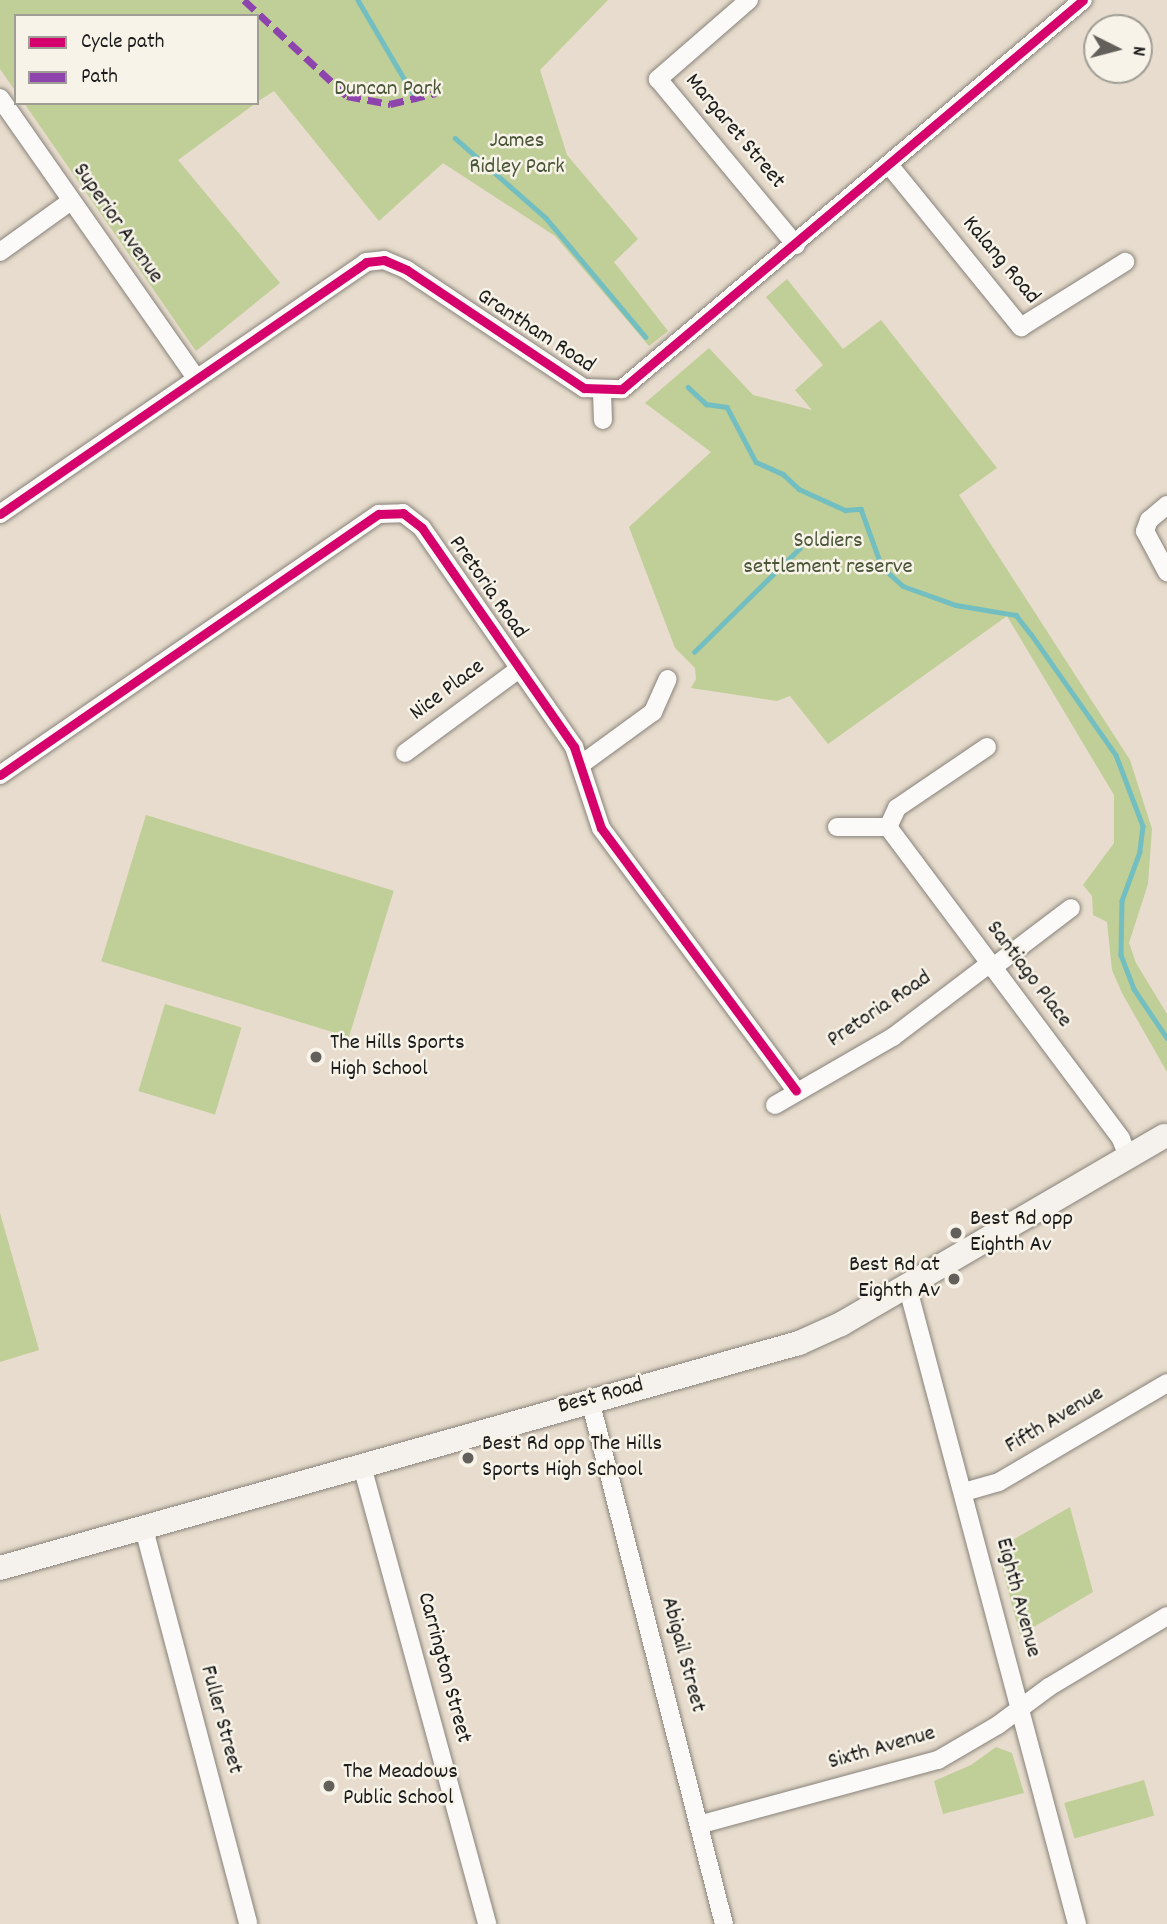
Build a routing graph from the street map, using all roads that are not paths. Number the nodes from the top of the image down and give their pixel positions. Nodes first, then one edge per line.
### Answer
1 (749, 0) edge
2 (1083, 0) edge
3 (0, 98) edge
4 (890, 166) junction
5 (71, 201) junction
6 (796, 245) junction
7 (0, 252) edge
8 (1125, 262) dead end
9 (195, 377) junction
10 (602, 392) junction
11 (603, 420) dead end
12 (1167, 505) edge
13 (0, 514) edge
14 (1167, 572) edge
15 (519, 669) junction
16 (668, 680) dead end
17 (987, 747) dead end
18 (405, 753) dead end
19 (583, 763) junction
20 (0, 775) edge
21 (837, 827) dead end
22 (888, 827) junction
23 (1071, 908) dead end
24 (990, 966) junction
25 (796, 1091) junction
26 (775, 1105) dead end
27 (1166, 1133) edge
28 (1127, 1154) junction
29 (907, 1285) junction
30 (1167, 1383) edge
31 (590, 1400) junction
32 (362, 1466) junction
33 (964, 1492) junction
34 (144, 1529) junction
35 (0, 1568) edge
36 (1167, 1616) edge
37 (1020, 1707) junction
38 (702, 1824) junction
39 (248, 1924) edge
40 (487, 1924) edge
41 (724, 1924) edge
42 (1077, 1924) edge

1 - 6 street, Margaret Street
2 - 4 street, Grantham Road
3 - 5 street, Superior Avenue
4 - 6 street, Grantham Road
4 - 8 street, Kalang Road
5 - 7 street
5 - 9 street, Superior Avenue
6 - 10 street, Grantham Road
9 - 10 street, Grantham Road
9 - 13 street, Grantham Road
10 - 11 street, Grantham Road
12 - 14 street
15 - 18 street, Nice Place
15 - 19 street, Pretoria Road
15 - 20 street, Pretoria Road
16 - 19 street
17 - 22 street
19 - 25 street, Pretoria Road
21 - 22 street
22 - 24 street, Santiago Place
23 - 24 street, Pretoria Road
24 - 25 street, Pretoria Road
24 - 28 street, Santiago Place
25 - 26 street, Pretoria Road
27 - 28 main road, Best Road
28 - 29 main road, Best Road
29 - 31 main road, Best Road
29 - 33 street, Eighth Avenue
30 - 33 street, Fifth Avenue
31 - 32 main road, Best Road
31 - 38 street, Abigail Street
32 - 34 main road, Best Road
32 - 40 street, Carrington Street
33 - 37 street, Eighth Avenue
34 - 35 main road, Best Road
34 - 39 street, Fuller Street
36 - 37 street, Sixth Avenue
37 - 38 street, Sixth Avenue
37 - 42 street, Eighth Avenue
38 - 41 street, Abigail Street

